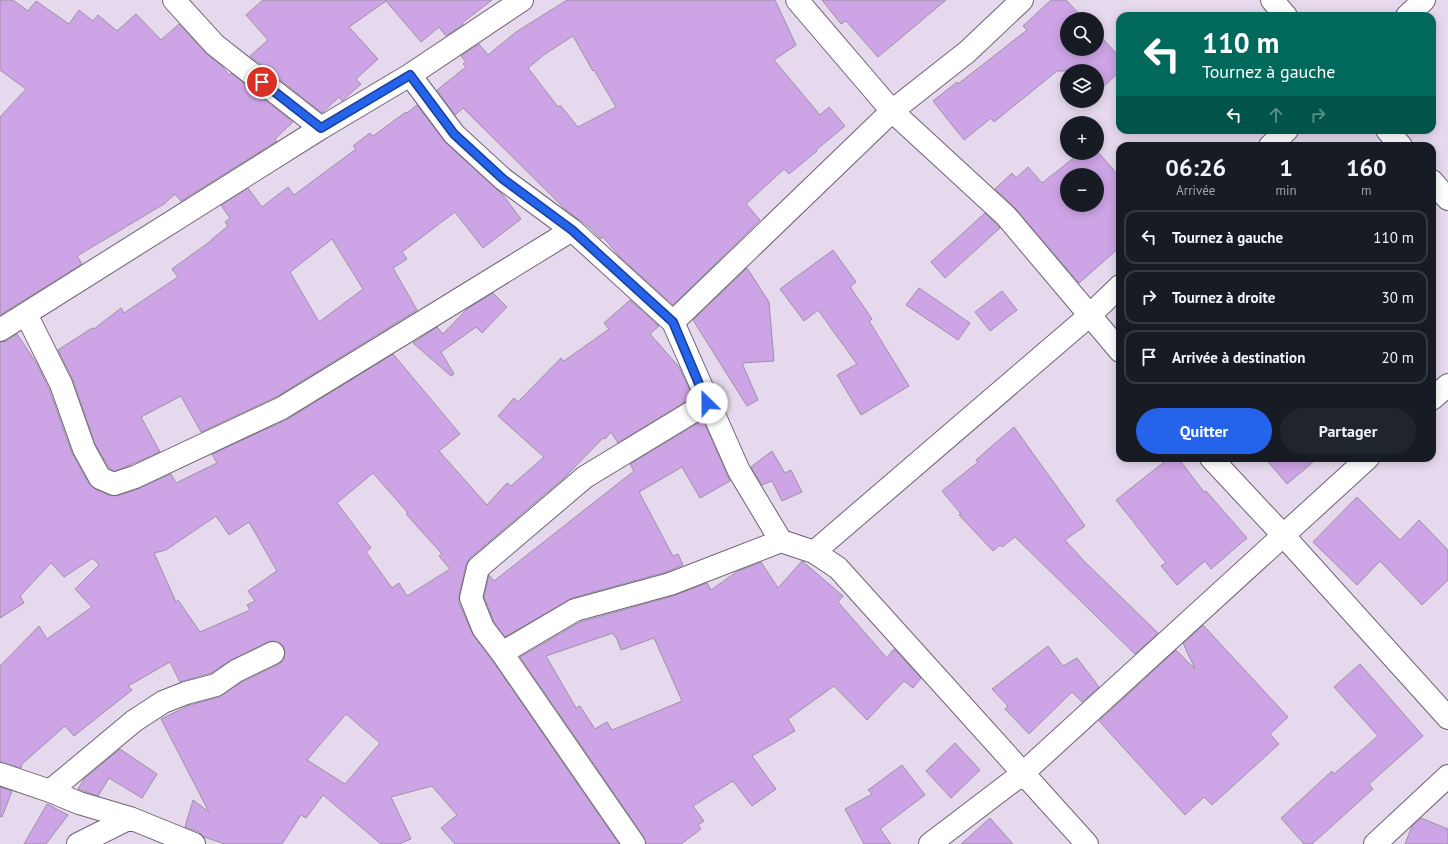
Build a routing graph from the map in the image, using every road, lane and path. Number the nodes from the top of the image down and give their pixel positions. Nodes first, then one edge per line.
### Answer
1 (174, 0) edge
2 (522, 0) edge
3 (797, 0) edge
4 (1022, 0) edge
5 (1272, 0) edge
6 (1424, 0) edge
7 (1282, 12) edge
8 (1411, 12) edge
9 (410, 75) junction
10 (892, 112) junction
11 (321, 128) junction
12 (1283, 134) edge
13 (1390, 134) edge
14 (1274, 142) edge
15 (1398, 142) edge
16 (1436, 186) edge
17 (1448, 200) edge
18 (572, 230) junction
19 (1116, 290) edge
20 (26, 314) junction
21 (1090, 315) junction
22 (673, 322) junction
23 (0, 330) edge
24 (1116, 345) edge
25 (1448, 385) edge
26 (1436, 396) edge
27 (707, 403) junction
28 (1215, 462) edge
29 (1364, 462) edge
30 (1283, 535) junction
31 (781, 541) junction
32 (814, 552) junction
33 (502, 653) junction
34 (273, 654) dead end
35 (1448, 718) edge
36 (0, 774) edge
37 (1022, 774) junction
38 (1448, 776) edge
39 (50, 791) junction
40 (130, 818) junction
41 (78, 844) edge
42 (194, 844) edge
43 (634, 844) edge
44 (930, 844) edge
45 (1087, 844) edge
46 (1375, 844) edge

1 - 11 street
2 - 9 street
3 - 10 street
4 - 10 street
5 - 7 street
6 - 8 street
9 - 11 street
9 - 18 street
10 - 21 street
10 - 22 street
11 - 20 street
12 - 14 street
13 - 15 street
16 - 17 street
18 - 20 street
18 - 22 street
19 - 21 street
20 - 23 street
21 - 24 street
21 - 32 street
22 - 27 street
25 - 26 street
27 - 31 street
27 - 33 street
28 - 30 street
29 - 30 street
30 - 35 street
30 - 37 street
31 - 32 street
31 - 33 street
32 - 37 street
33 - 43 street
34 - 39 street
36 - 39 street
37 - 44 street
37 - 45 street
38 - 46 street
39 - 40 street
40 - 41 street
40 - 42 street

